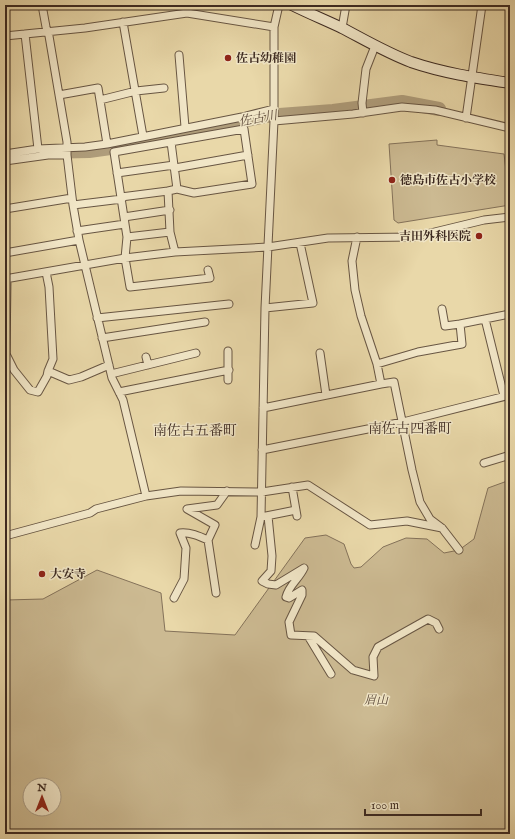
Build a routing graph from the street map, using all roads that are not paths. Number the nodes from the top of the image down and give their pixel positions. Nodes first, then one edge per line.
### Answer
1 (42, 5) edge
2 (187, 5) edge
3 (279, 5) edge
4 (292, 5) edge
5 (346, 5) edge
6 (482, 5) edge
7 (187, 13) junction
8 (123, 22) junction
9 (274, 27) junction
10 (342, 28) junction
11 (47, 32) junction
12 (25, 34) junction
13 (5, 36) edge
14 (375, 46) junction
15 (179, 55) dead end
16 (472, 77) junction
17 (510, 82) edge
18 (164, 88) dead end
19 (136, 91) junction
20 (59, 95) junction
21 (100, 100) junction
22 (363, 108) junction
23 (274, 115) junction
24 (466, 115) junction
25 (243, 122) junction
26 (185, 127) junction
27 (510, 128) edge
28 (143, 136) junction
29 (171, 142) junction
30 (107, 144) junction
31 (38, 149) junction
32 (67, 151) junction
33 (5, 154) edge
34 (248, 155) junction
35 (5, 161) edge
36 (174, 166) junction
37 (117, 173) junction
38 (177, 189) junction
39 (168, 191) junction
40 (122, 198) junction
41 (72, 202) junction
42 (5, 208) edge
43 (170, 210) junction
44 (510, 217) edge
45 (125, 220) junction
46 (77, 230) junction
47 (170, 232) junction
48 (127, 237) junction
49 (357, 237) junction
50 (79, 240) junction
51 (300, 243) junction
52 (268, 247) junction
53 (175, 252) junction
54 (5, 253) edge
55 (125, 258) junction
56 (85, 265) junction
57 (208, 270) dead end
58 (46, 272) junction
59 (6, 278) edge
60 (229, 304) dead end
61 (265, 308) junction
62 (442, 309) dead end
63 (510, 314) edge
64 (97, 318) junction
65 (485, 318) junction
66 (206, 322) dead end
67 (460, 324) junction
68 (102, 338) junction
69 (228, 350) dead end
70 (196, 353) dead end
71 (320, 353) dead end
72 (146, 357) dead end
73 (376, 364) junction
74 (109, 365) junction
75 (148, 365) junction
76 (229, 370) junction
77 (48, 371) junction
78 (111, 374) junction
79 (228, 380) dead end
80 (381, 384) junction
81 (119, 392) junction
82 (326, 395) junction
83 (507, 396) edge
84 (263, 408) junction
85 (403, 422) junction
86 (262, 450) junction
87 (510, 455) edge
88 (484, 462) dead end
89 (292, 487) junction
90 (228, 491) junction
91 (262, 492) junction
92 (146, 496) junction
93 (264, 516) junction
94 (442, 528) junction
95 (5, 536) edge
96 (208, 540) junction
97 (255, 545) dead end
98 (459, 550) dead end
99 (216, 593) dead end
100 (174, 598) dead end
101 (439, 629) dead end
102 (308, 636) junction
103 (331, 674) dead end

1 - 11 street
2 - 7 street
3 - 9 street
4 - 10 street
5 - 10 street
6 - 16 street
7 - 8 street
7 - 9 street
8 - 11 street
8 - 19 street
9 - 23 street
10 - 14 street
11 - 12 street
11 - 20 street
12 - 13 street
12 - 31 street
14 - 16 street
14 - 22 street
15 - 26 street
16 - 17 street
16 - 24 street
18 - 19 street
19 - 21 street
19 - 28 street
20 - 21 street
20 - 32 street
21 - 30 street
22 - 23 street
22 - 24 street
23 - 25 street
23 - 52 street
24 - 27 street
25 - 26 street
25 - 29 street
25 - 34 street
26 - 28 street
28 - 30 street
29 - 36 street
29 - 37 street
30 - 32 street
31 - 32 street
31 - 33 street
32 - 35 street
32 - 41 street
34 - 36 street
34 - 38 street
36 - 37 street
36 - 38 street
37 - 40 street
38 - 39 street
39 - 40 street
39 - 43 street
40 - 41 street
40 - 45 street
41 - 42 street
41 - 46 street
43 - 45 street
43 - 47 street
44 - 49 street
45 - 46 street
45 - 48 street
46 - 50 street
47 - 48 street
47 - 53 street
48 - 55 street
49 - 51 street
49 - 73 street
50 - 54 street
50 - 56 street
51 - 52 street
51 - 61 street
52 - 53 street
52 - 61 street
53 - 55 street
55 - 56 street
55 - 57 street
56 - 58 street
56 - 64 street
58 - 59 street
58 - 77 street
59 - 77 street
60 - 64 street
61 - 84 street
62 - 67 street
63 - 65 street
64 - 68 street
65 - 67 street
65 - 83 street
66 - 68 street
67 - 73 street
68 - 74 street
69 - 76 street
70 - 75 street
71 - 82 street
72 - 75 street
73 - 80 street
74 - 77 street
74 - 78 street
75 - 78 street
76 - 79 street
76 - 81 street
78 - 81 street
80 - 82 street
80 - 85 street
81 - 92 street
82 - 84 street
83 - 85 street
84 - 86 street
85 - 86 street
85 - 94 street
86 - 91 street
87 - 88 street
89 - 91 street
89 - 93 street
89 - 94 street
90 - 91 street
90 - 92 street
90 - 96 street
91 - 93 street
92 - 95 street
93 - 97 street
93 - 102 street
94 - 98 street
96 - 99 street
96 - 100 street
101 - 102 street
102 - 103 street

